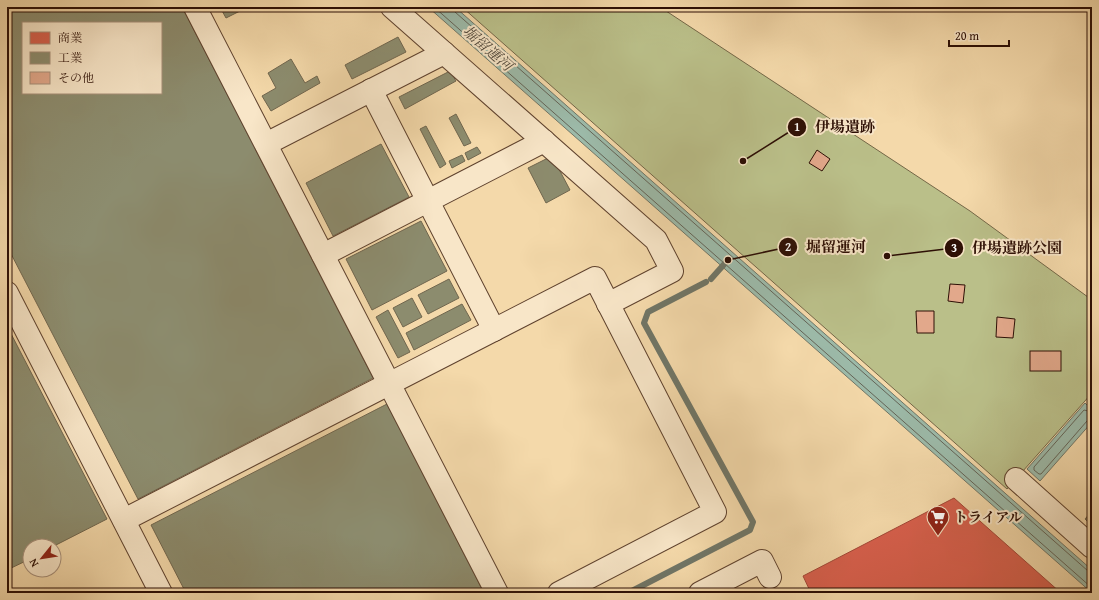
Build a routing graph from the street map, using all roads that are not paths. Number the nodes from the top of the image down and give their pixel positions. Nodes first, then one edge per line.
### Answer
1 (195, 7) edge
2 (392, 7) edge
3 (444, 53) junction
4 (371, 90) junction
5 (544, 141) junction
6 (266, 144) junction
7 (428, 201) junction
8 (323, 255) junction
9 (7, 293) edge
10 (608, 304) junction
11 (494, 330) junction
12 (389, 384) junction
13 (1016, 479) dead end
14 (124, 520) junction
15 (1092, 547) edge
16 (770, 577) dead end
17 (161, 593) edge
18 (497, 593) edge
19 (559, 593) edge
20 (700, 593) edge

1 - 6 street
2 - 3 street
3 - 4 street
3 - 5 street
4 - 6 street
4 - 7 street
5 - 7 street
5 - 10 street
6 - 8 street
7 - 8 street
7 - 11 street
8 - 12 street
9 - 14 street
10 - 11 street
10 - 19 street
11 - 12 street
12 - 14 street
12 - 18 street
13 - 15 street
14 - 17 street
16 - 20 street

